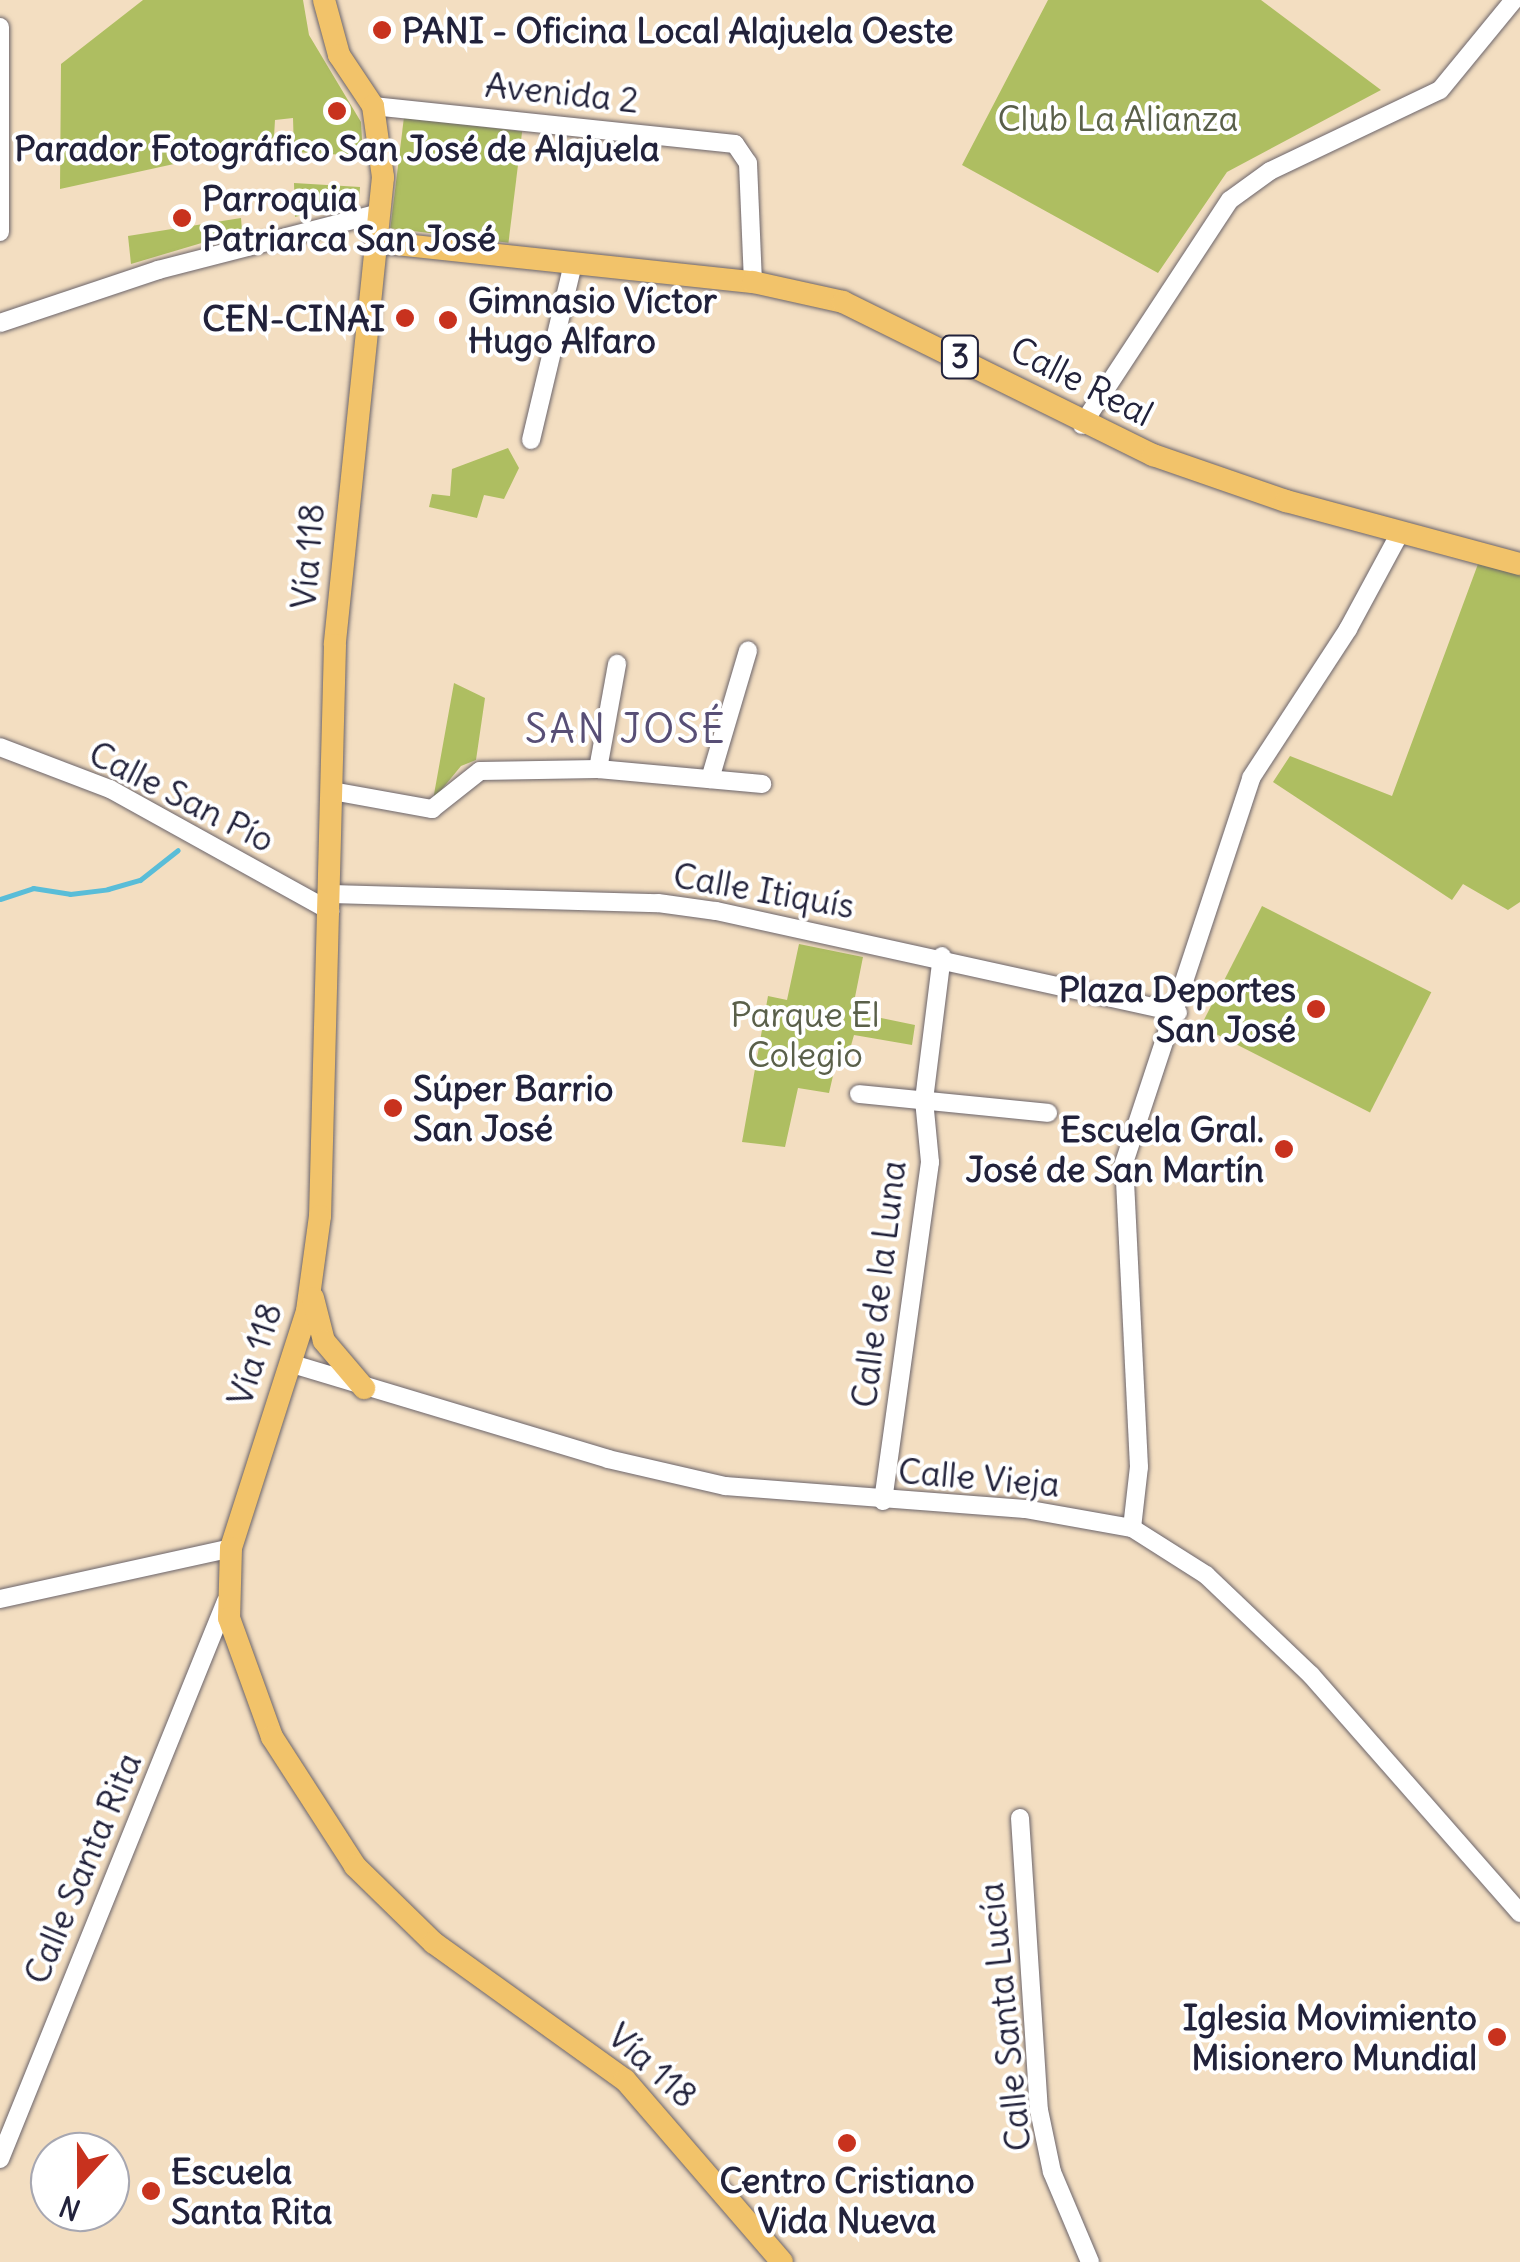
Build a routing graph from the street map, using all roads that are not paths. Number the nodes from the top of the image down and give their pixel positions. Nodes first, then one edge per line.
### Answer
1 (324, 0) edge
2 (1514, 0) edge
3 (0, 27) edge
4 (372, 106) junction
5 (380, 213) junction
6 (0, 232) edge
7 (377, 242) junction
8 (574, 264) junction
9 (754, 282) junction
10 (0, 323) edge
11 (1082, 425) junction
12 (531, 440) dead end
13 (1400, 532) junction
14 (1520, 564) edge
15 (748, 651) dead end
16 (617, 664) dead end
17 (0, 747) edge
18 (598, 769) junction
19 (710, 779) junction
20 (762, 784) dead end
21 (332, 791) junction
22 (331, 902) junction
23 (942, 956) junction
24 (1178, 1013) junction
25 (859, 1094) dead end
26 (924, 1100) junction
27 (1048, 1113) dead end
28 (312, 1287) junction
29 (289, 1363) junction
30 (364, 1388) junction
31 (883, 1502) junction
32 (1132, 1528) junction
33 (231, 1548) junction
34 (0, 1600) edge
35 (226, 1602) junction
36 (1020, 1818) dead end
37 (1520, 1912) edge
38 (0, 2160) edge
39 (782, 2262) edge
40 (1090, 2262) edge

1 - 4 main road, Vía 118
2 - 11 street
3 - 6 street
4 - 5 main road, Vía 118
4 - 9 street, Avenida 2
5 - 7 main road, Vía 118
5 - 10 street
7 - 8 main road, Calle Real / 3
7 - 21 main road, Vía 118
8 - 9 main road, Calle Real / 3
8 - 12 street
9 - 11 main road, Calle Real / 3
11 - 13 main road, Calle Real / 3
13 - 14 main road, Calle Real / 3
13 - 24 street
15 - 19 street
16 - 18 street
17 - 22 street, Calle San Pío
18 - 19 street
18 - 21 street
19 - 20 street
21 - 22 main road, Vía 118
22 - 23 street, Calle Itiquís
22 - 28 main road, Vía 118
23 - 24 street, Calle Itiquís
23 - 26 street, Calle de la Luna
24 - 32 street
25 - 26 street
26 - 27 street
26 - 31 street, Calle de la Luna
28 - 29 main road, Vía 118
28 - 30 main road
29 - 30 street, Calle Vieja
29 - 33 main road, Vía 118
30 - 31 street, Calle Vieja
31 - 32 street, Calle Vieja
32 - 37 street, Calle Vieja
33 - 34 street
33 - 35 main road, Vía 118
35 - 38 street, Calle Santa Rita
35 - 39 main road, Vía 118
36 - 40 street, Calle Santa Lucía

